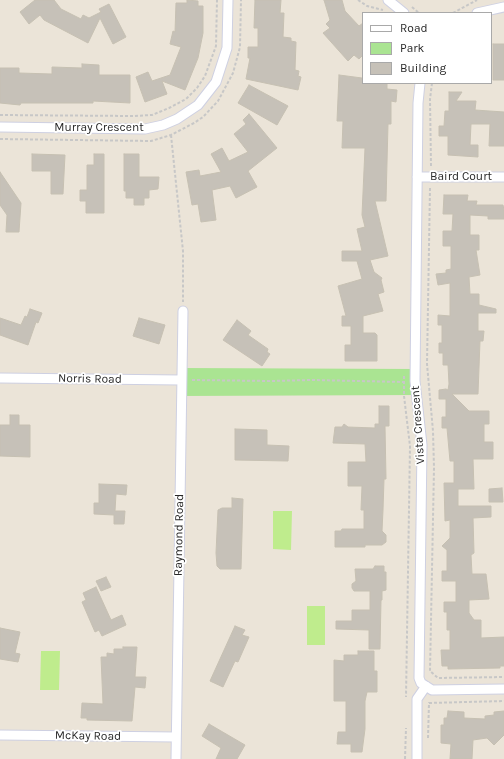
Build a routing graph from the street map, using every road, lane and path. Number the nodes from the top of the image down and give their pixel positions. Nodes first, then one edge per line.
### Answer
1 (217, 0) edge
2 (228, 0) edge
3 (358, 0) edge
4 (388, 0) edge
5 (477, 0) edge
6 (504, 6) edge
7 (385, 12) edge
8 (403, 12) edge
9 (455, 12) edge
10 (481, 12) edge
11 (420, 84) edge
12 (432, 84) edge
13 (0, 115) edge
14 (0, 127) edge
15 (0, 139) edge
16 (430, 166) dead end
17 (417, 177) junction
18 (504, 177) edge
19 (183, 311) joint
20 (0, 378) edge
21 (181, 380) junction
22 (504, 677) edge
23 (438, 678) dead end
24 (426, 686) junction
25 (504, 689) edge
26 (406, 700) dead end
27 (504, 701) edge
28 (406, 723) dead end
29 (0, 735) edge
30 (176, 736) junction
31 (428, 741) dead end
32 (176, 759) edge
33 (405, 759) edge
34 (417, 759) edge

1 - 13 path
2 - 14 street, Murray Crescent
3 - 7 path
4 - 8 street
5 - 9 path
6 - 10 street
11 - 17 street, Vista Crescent
12 - 16 path
15 - 19 path
17 - 18 street, Baird Court
17 - 24 street, Vista Crescent
19 - 21 street, Raymond Road
20 - 21 street, Norris Road
21 - 26 path
21 - 30 street, Raymond Road
22 - 23 path
24 - 25 street
24 - 34 street
27 - 31 path
28 - 33 path
29 - 30 street, McKay Road
30 - 32 street, Raymond Road

